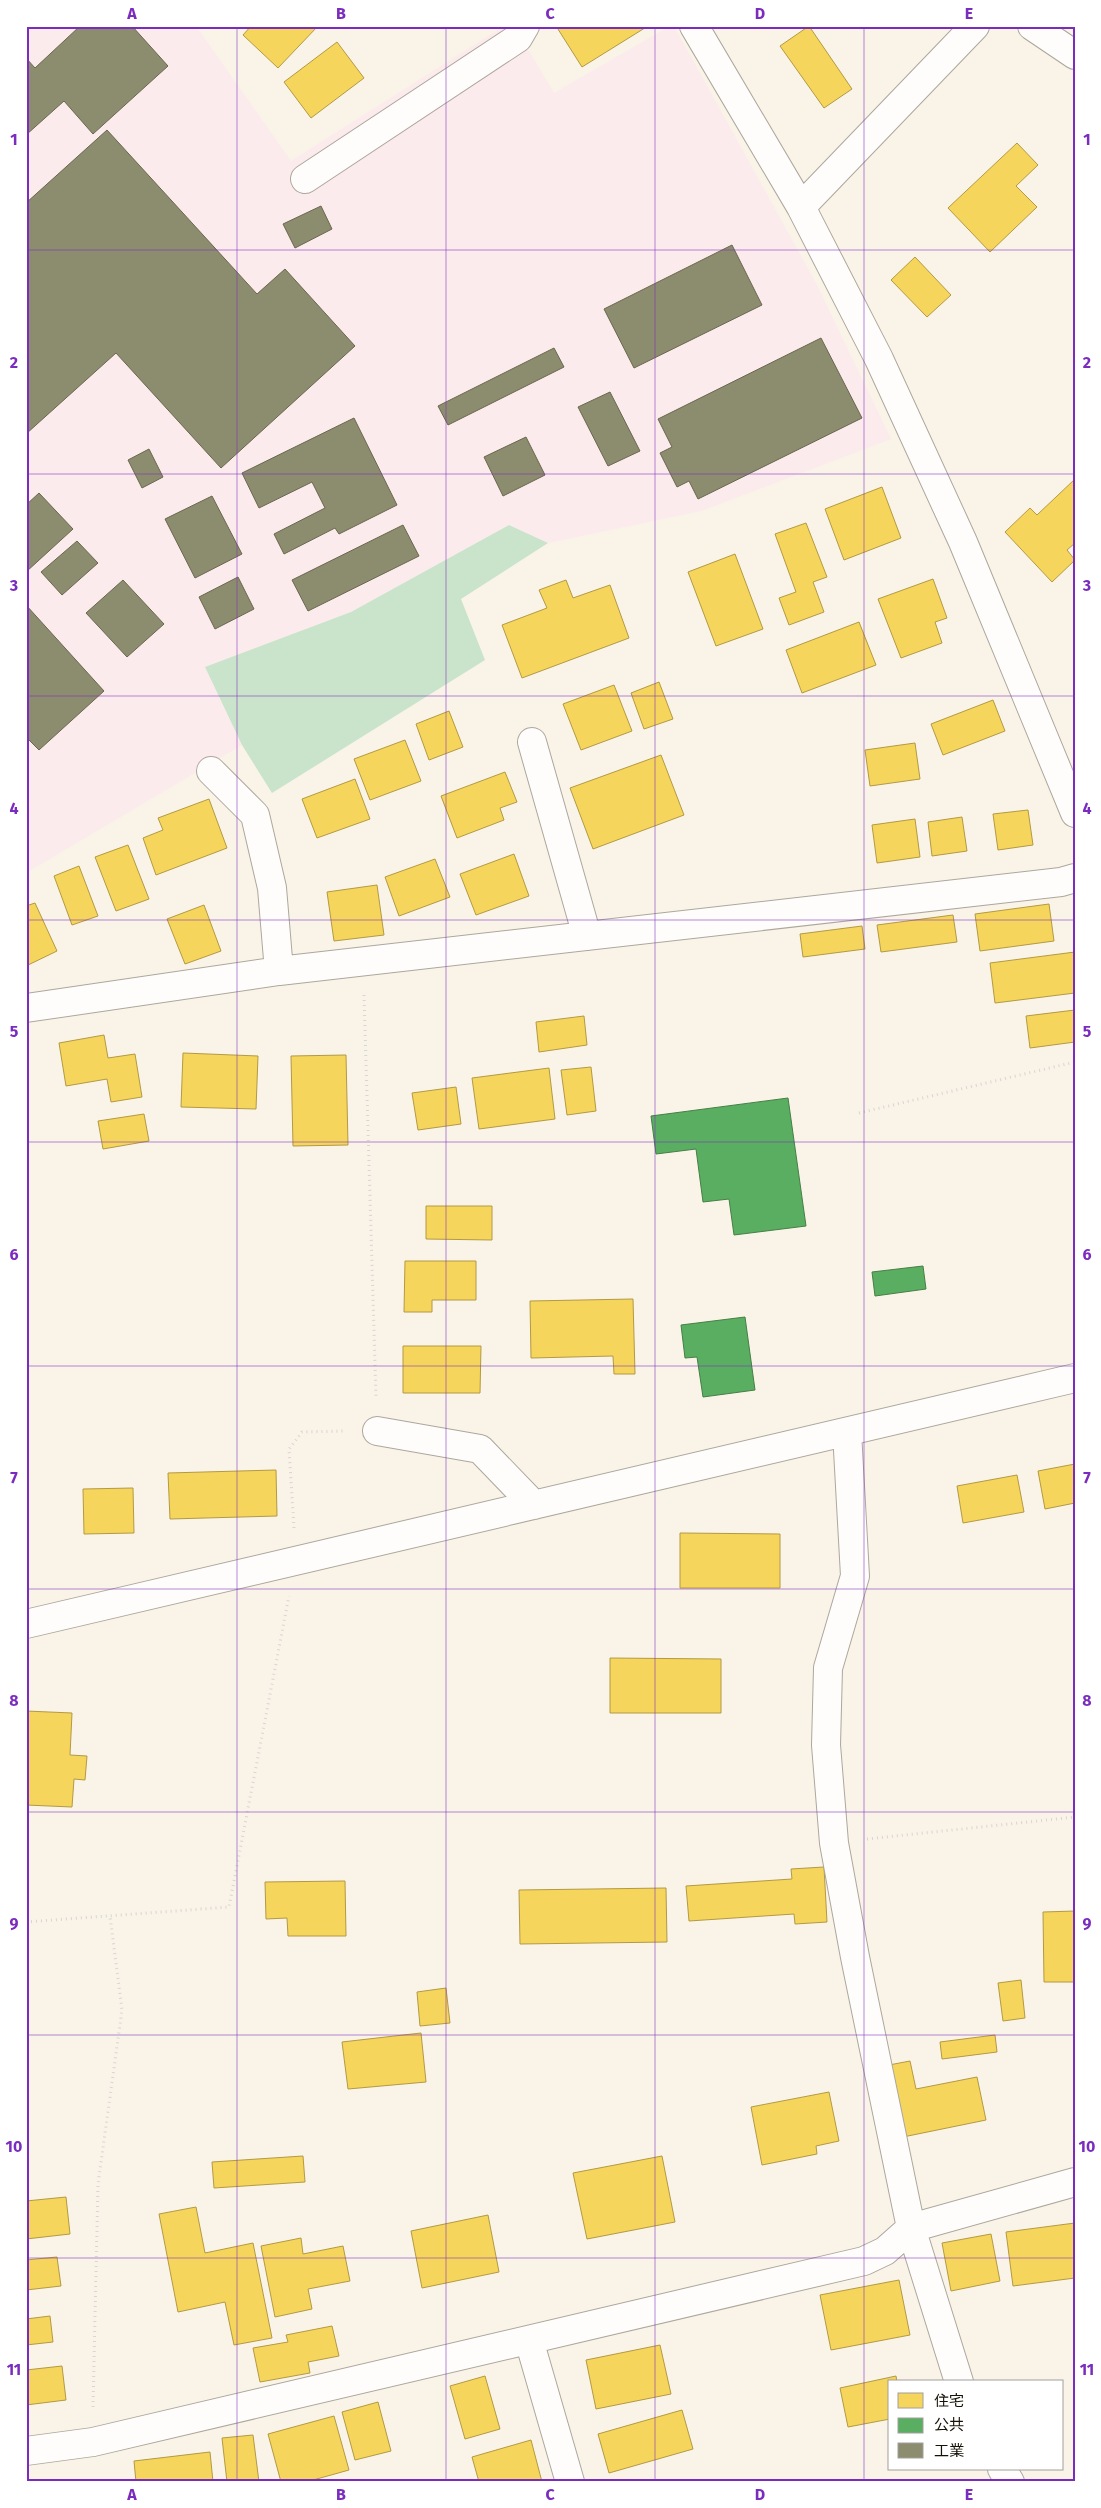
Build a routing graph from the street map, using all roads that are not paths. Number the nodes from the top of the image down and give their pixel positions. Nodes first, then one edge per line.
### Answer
1 (525, 26) edge
2 (694, 26) edge
3 (975, 26) edge
4 (1032, 26) edge
5 (1075, 55) edge
6 (305, 179) dead end
7 (801, 207) junction
8 (532, 742) dead end
9 (211, 771) dead end
10 (1075, 813) edge
11 (1075, 878) edge
12 (587, 936) junction
13 (279, 971) junction
14 (26, 1008) edge
15 (1075, 1378) edge
16 (377, 1431) road end
17 (847, 1432) junction
18 (534, 1505) junction
19 (26, 1624) edge
20 (1075, 2182) edge
21 (911, 2228) junction
22 (529, 2340) junction
23 (958, 2380) edge
24 (26, 2451) edge
25 (1003, 2470) edge
26 (570, 2482) edge
27 (1010, 2482) edge

1 - 6 street
2 - 7 street
3 - 7 street
4 - 5 street
7 - 10 street
8 - 12 street
9 - 13 street
11 - 12 street
12 - 13 street
13 - 14 street
15 - 17 street
16 - 18 street
17 - 18 street
17 - 21 street
18 - 19 street
20 - 21 street
21 - 22 street
21 - 23 street
22 - 24 street
22 - 26 street
25 - 27 street

